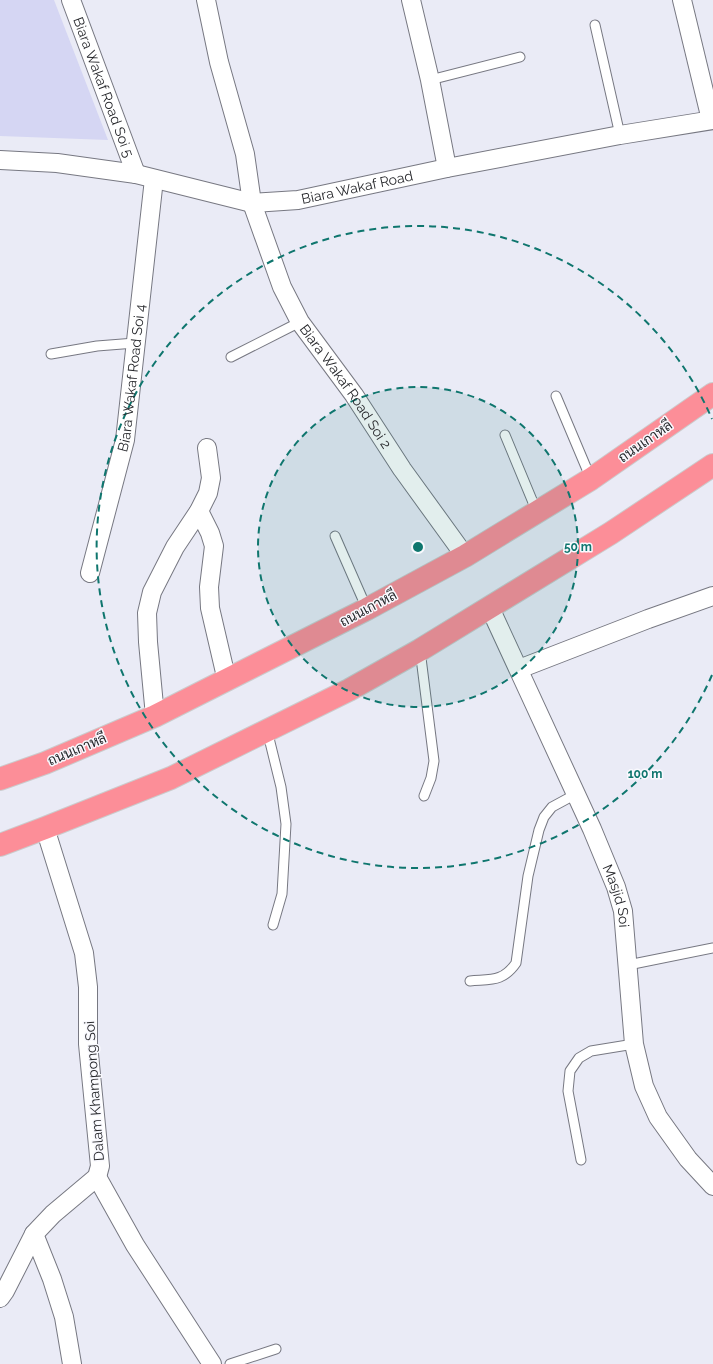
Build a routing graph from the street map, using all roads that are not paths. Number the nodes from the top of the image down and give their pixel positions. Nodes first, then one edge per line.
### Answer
1 (71, 0) edge
2 (206, 0) edge
3 (411, 0) edge
4 (682, 0) edge
5 (594, 25) dead end
6 (520, 57) dead end
7 (430, 80) junction
8 (712, 120) edge
9 (620, 135) junction
10 (0, 160) edge
11 (448, 168) junction
12 (136, 174) junction
13 (154, 179) junction
14 (252, 204) junction
15 (300, 322) junction
16 (135, 343) junction
17 (51, 354) dead end
18 (231, 357) dead end
19 (713, 394) edge
20 (556, 396) dead end
21 (505, 435) dead end
22 (207, 448) dead end
23 (713, 465) edge
24 (591, 479) junction
25 (199, 511) junction
26 (537, 512) junction
27 (334, 536) dead end
28 (465, 556) junction
29 (90, 573) dead end
30 (713, 596) edge
31 (490, 608) junction
32 (367, 609) junction
33 (420, 650) junction
34 (518, 670) junction
35 (227, 680) junction
36 (155, 716) junction
37 (267, 730) junction
38 (0, 779) edge
39 (576, 794) junction
40 (424, 796) dead end
41 (45, 828) junction
42 (0, 845) edge
43 (272, 925) dead end
44 (713, 948) edge
45 (628, 965) junction
46 (470, 981) dead end
47 (634, 1044) junction
48 (581, 1160) dead end
49 (97, 1177) junction
50 (713, 1186) edge
51 (34, 1234) junction
52 (0, 1298) edge
53 (276, 1349) dead end
54 (72, 1364) edge
55 (212, 1364) edge
56 (230, 1364) edge

1 - 12 street, Biara Wakaf Road Soi 5
2 - 14 street, Biara Wakaf Road Soi 2
3 - 7 street
4 - 8 street
5 - 9 lane
6 - 7 lane
7 - 11 street
8 - 9 street, Biara Wakaf Road
9 - 11 street, Biara Wakaf Road
10 - 12 street, Biara Wakaf Road
11 - 14 street, Biara Wakaf Road
12 - 13 street, Biara Wakaf Road
13 - 14 street, Biara Wakaf Road
13 - 16 street, Biara Wakaf Road Soi 4
14 - 15 street, Biara Wakaf Road Soi 2
15 - 18 lane
15 - 28 street, Biara Wakaf Road Soi 2
16 - 17 lane
16 - 29 street, Biara Wakaf Road Soi 4
19 - 24 highway, ถนนเกาหลี
20 - 24 lane
21 - 26 lane
22 - 25 street
23 - 31 highway
24 - 26 highway, ถนนเกาหลี
25 - 35 street
25 - 36 street
26 - 28 highway, ถนนเกาหลี
27 - 32 lane
28 - 32 highway, ถนนเกาหลี
30 - 34 street
31 - 33 highway
31 - 34 street, Masjid Soi
32 - 35 highway, ถนนเกาหลี
33 - 37 highway
33 - 40 lane
34 - 39 street, Masjid Soi
35 - 36 highway, ถนนเกาหลี
36 - 38 highway, ถนนเกาหลี
37 - 41 highway
37 - 43 lane
39 - 45 street, Masjid Soi
39 - 46 lane
41 - 42 highway
41 - 49 street, Dalam Khampong Soi
44 - 45 lane
45 - 47 street, Masjid Soi
47 - 48 lane
47 - 50 street, Masjid Soi
49 - 51 street, Dalam Khampong Soi
49 - 55 street
51 - 52 street, Dalam Khampong Soi
51 - 54 street
53 - 56 lane

